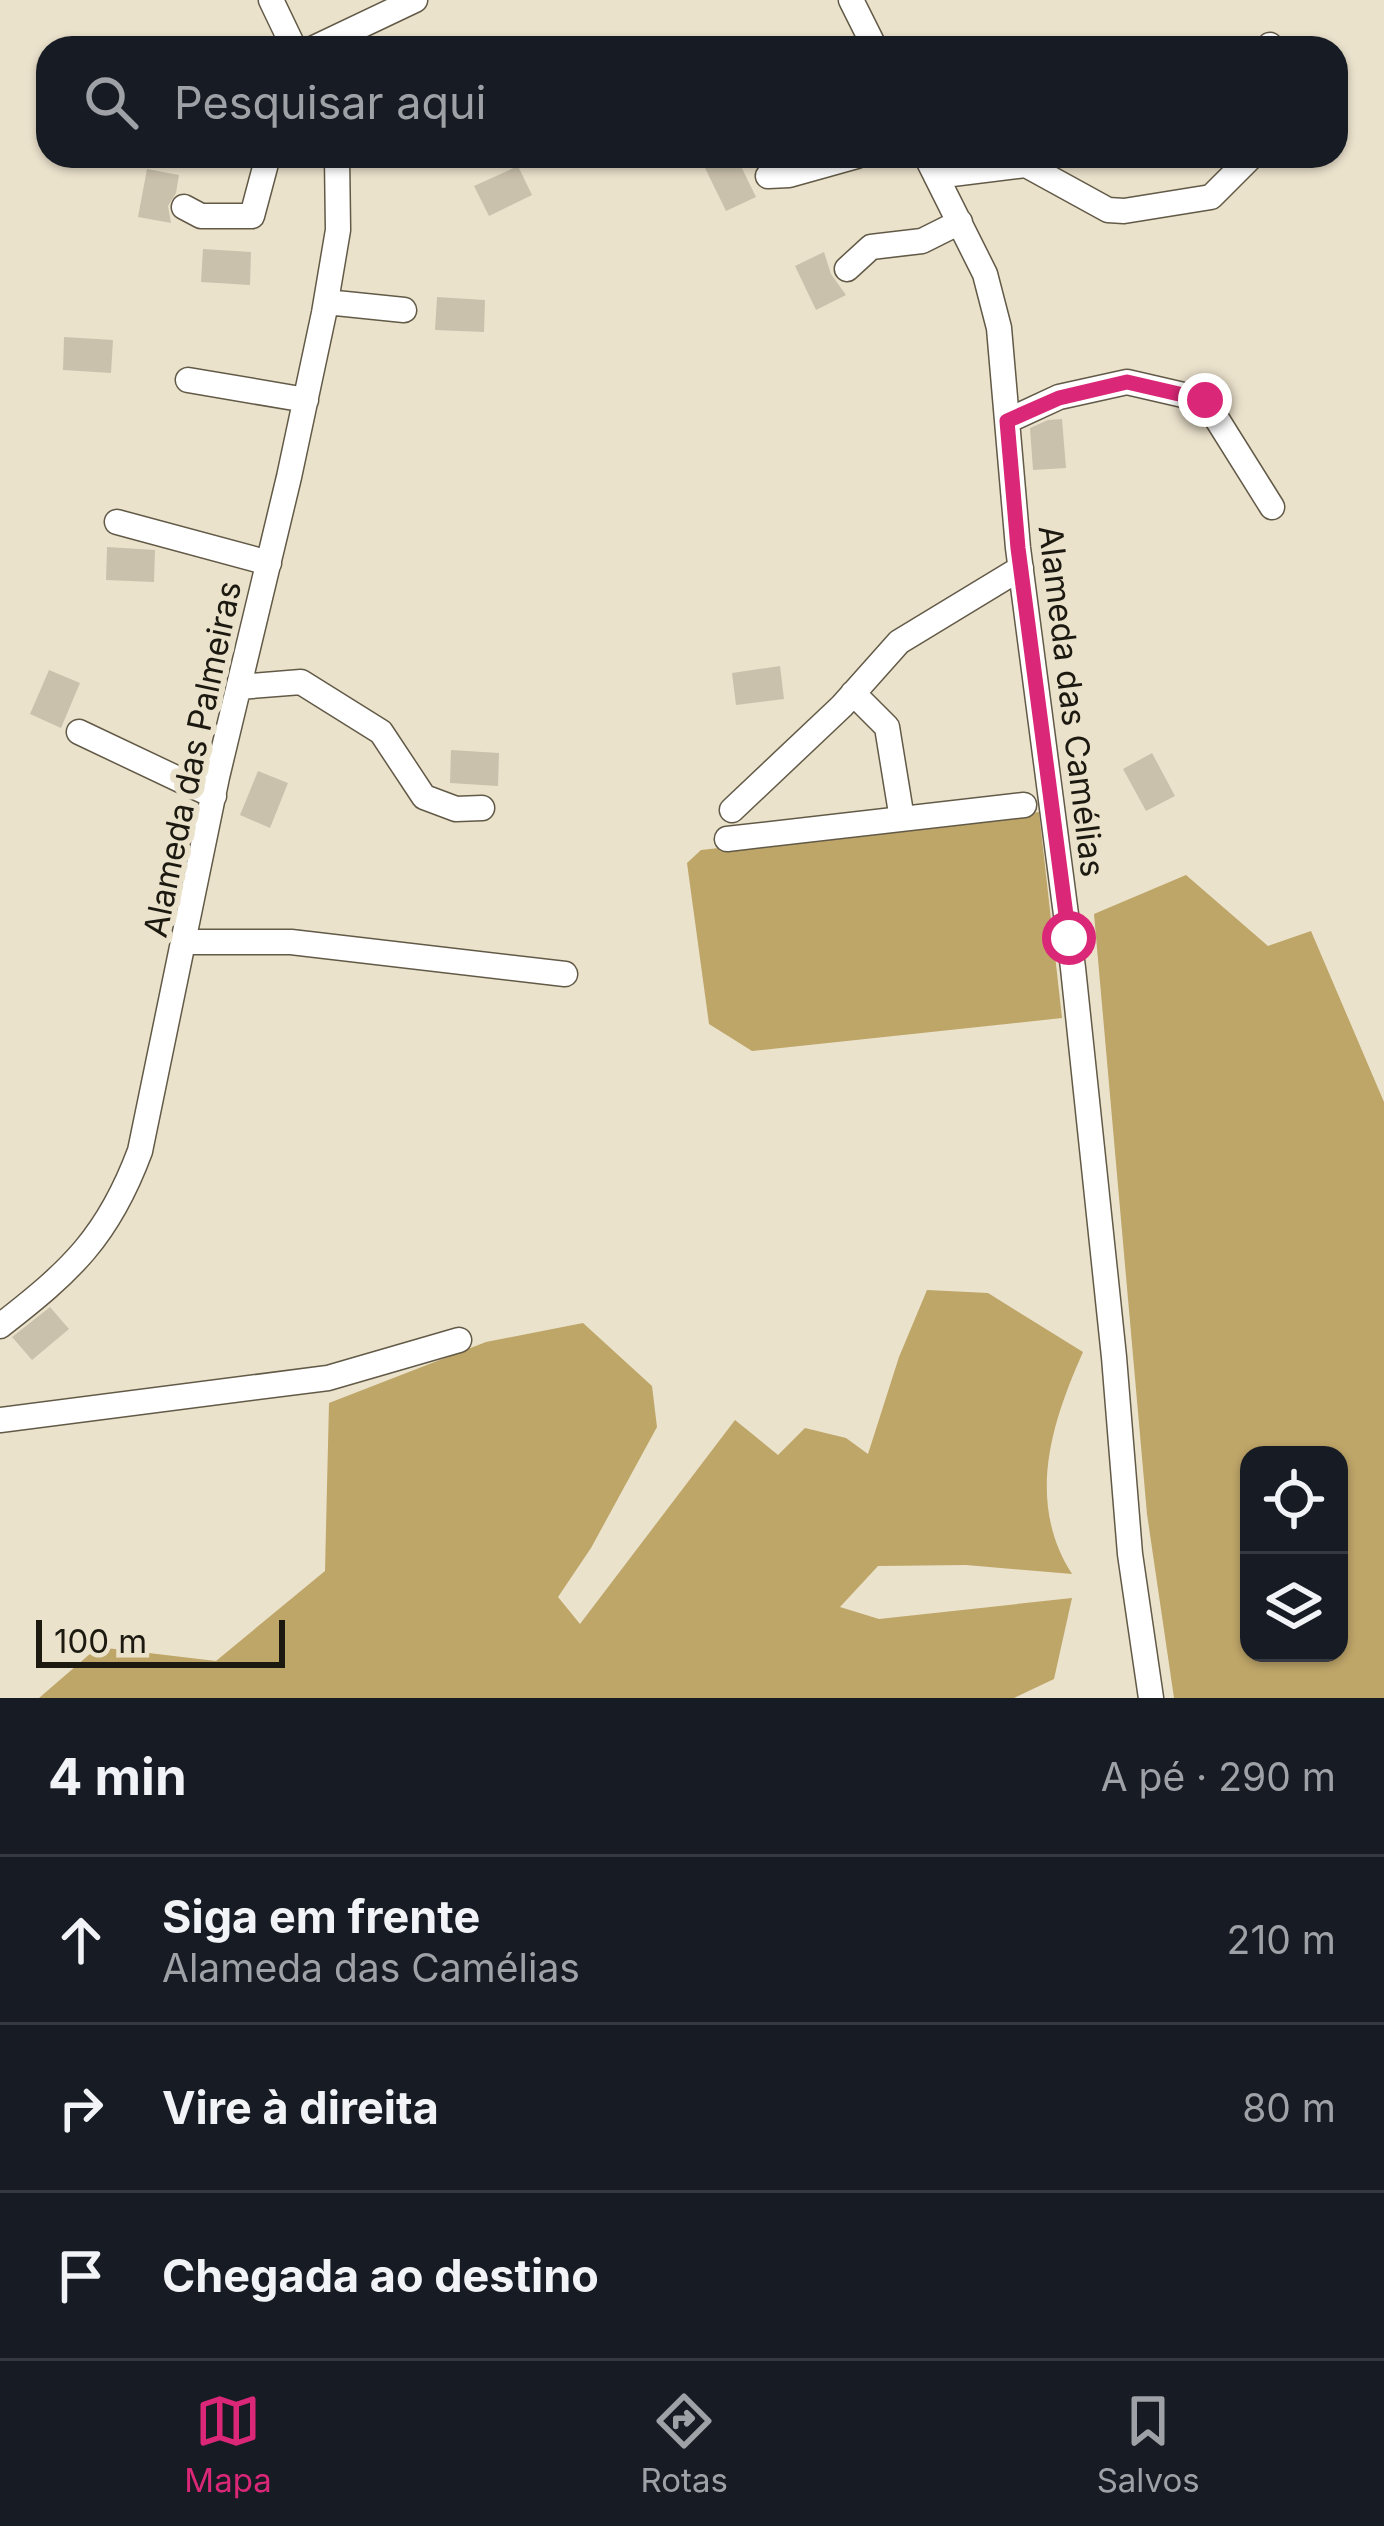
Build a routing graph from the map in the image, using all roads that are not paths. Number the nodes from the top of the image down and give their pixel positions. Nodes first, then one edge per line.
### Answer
1 (271, 0) edge
2 (415, 0) edge
3 (851, 0) edge
4 (288, 36) edge
5 (339, 36) edge
6 (867, 36) edge
7 (265, 168) edge
8 (343, 168) edge
9 (814, 168) edge
10 (932, 168) edge
11 (1031, 168) edge
12 (1240, 168) edge
13 (768, 176) dead end
14 (184, 207) dead end
15 (960, 222) junction
16 (847, 269) dead end
17 (326, 302) junction
18 (404, 310) dead end
19 (188, 380) dead end
20 (306, 400) junction
21 (1007, 421) junction
22 (1272, 508) dead end
23 (117, 522) dead end
24 (269, 563) junction
25 (1021, 568) junction
26 (239, 687) junction
27 (853, 693) junction
28 (79, 732) dead end
29 (214, 796) junction
30 (1024, 805) dead end
31 (482, 808) dead end
32 (732, 810) dead end
33 (902, 819) junction
34 (727, 839) dead end
35 (185, 942) junction
36 (565, 974) dead end
37 (0, 1326) edge
38 (459, 1340) dead end
39 (0, 1420) edge
40 (1151, 1698) edge

1 - 4 street
2 - 5 street
3 - 6 street
7 - 14 street
8 - 17 street, Alameda das Palmeiras
9 - 13 street
10 - 15 street, Alameda das Camélias
11 - 12 street
15 - 16 street
15 - 21 street, Alameda das Camélias
17 - 18 street
17 - 20 street, Alameda das Palmeiras
19 - 20 street
20 - 24 street, Alameda das Palmeiras
21 - 22 street
21 - 25 street, Alameda das Camélias
23 - 24 street
24 - 26 street, Alameda das Palmeiras
25 - 27 street
25 - 40 street, Alameda das Camélias
26 - 29 street, Alameda das Palmeiras
26 - 31 street
27 - 32 street
27 - 33 street
28 - 29 street
29 - 35 street, Alameda das Palmeiras
30 - 33 street
33 - 34 street
35 - 36 street
35 - 37 street, Alameda das Palmeiras
38 - 39 street

